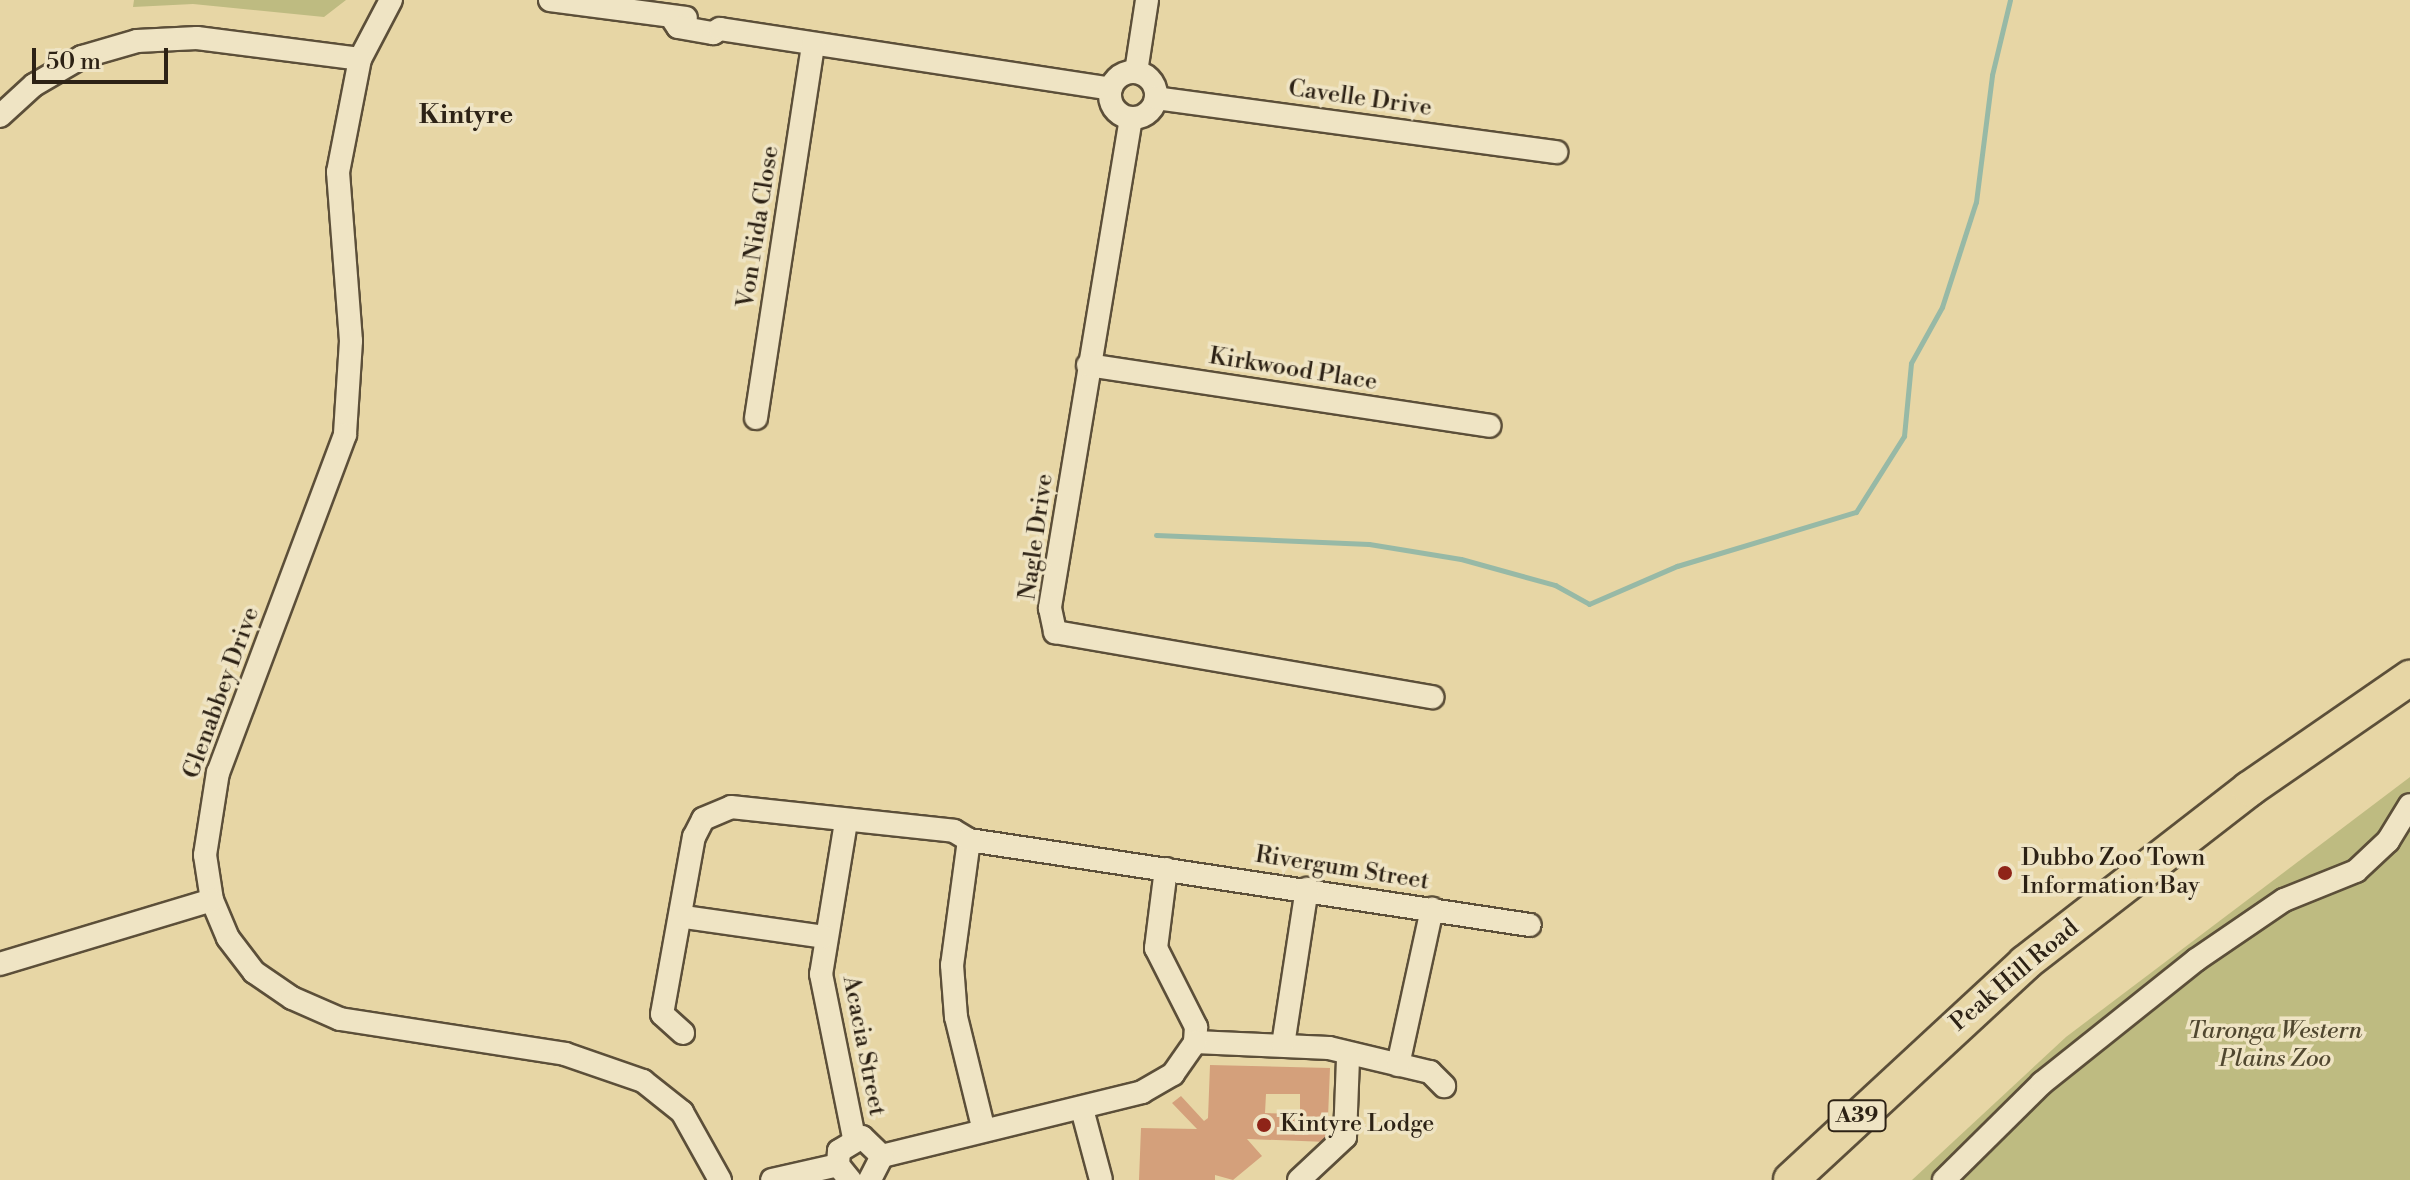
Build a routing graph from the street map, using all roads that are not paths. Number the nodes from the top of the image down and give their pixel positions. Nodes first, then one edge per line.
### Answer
1 (391, 0) edge
2 (550, 0) edge
3 (1147, 0) edge
4 (813, 44) junction
5 (360, 59) junction
6 (1136, 72) junction
7 (1110, 89) junction
8 (1156, 98) junction
9 (0, 116) edge
10 (1131, 118) junction
11 (1556, 152) dead end
12 (1088, 365) junction
13 (756, 418) dead end
14 (1489, 426) dead end
15 (2410, 678) edge
16 (1432, 697) dead end
17 (2410, 805) edge
18 (846, 822) junction
19 (969, 840) junction
20 (1156, 868) junction
21 (1307, 889) junction
22 (212, 900) junction
23 (1432, 909) junction
24 (684, 917) junction
25 (1530, 925) dead end
26 (824, 937) junction
27 (0, 964) edge
28 (683, 1033) dead end
29 (1195, 1042) junction
30 (1283, 1045) junction
31 (1348, 1058) junction
32 (1398, 1065) junction
33 (1444, 1086) dead end
34 (1082, 1109) junction
35 (983, 1127) junction
36 (854, 1138) junction
37 (882, 1156) junction
38 (844, 1173) edge
39 (720, 1180) edge
40 (772, 1180) edge
41 (870, 1180) edge
42 (1101, 1180) edge
43 (1299, 1180) edge
44 (1791, 1180) edge
45 (1944, 1180) edge

1 - 5 street, Glenabbey Drive
2 - 4 street
3 - 6 street
4 - 7 street
4 - 13 street, Von Nida Close
5 - 9 street
5 - 22 street, Glenabbey Drive
6 - 7 street
6 - 8 street
7 - 10 street
8 - 10 street
8 - 11 street, Cavelle Drive
10 - 12 street, Nagle Drive
12 - 14 street, Kirkwood Place
12 - 16 street, Nagle Drive
15 - 44 highway, Peak Hill Road / A39
17 - 45 street
18 - 19 street, Rivergum Street
18 - 24 street, Rivergum Street
18 - 26 street, Acacia Street
19 - 20 street, Rivergum Street
19 - 35 street
20 - 21 street, Rivergum Street
20 - 29 street
21 - 23 street, Rivergum Street
21 - 30 street
22 - 27 street
22 - 39 street, Glenabbey Drive
23 - 25 street, Rivergum Street
23 - 32 street
24 - 26 street
24 - 28 street
26 - 36 street, Acacia Street
29 - 30 street
29 - 34 street
30 - 31 street
31 - 32 street
31 - 43 street
32 - 33 street
34 - 35 street
34 - 42 street
35 - 37 street
36 - 37 street
36 - 38 street
37 - 41 street
38 - 40 street

